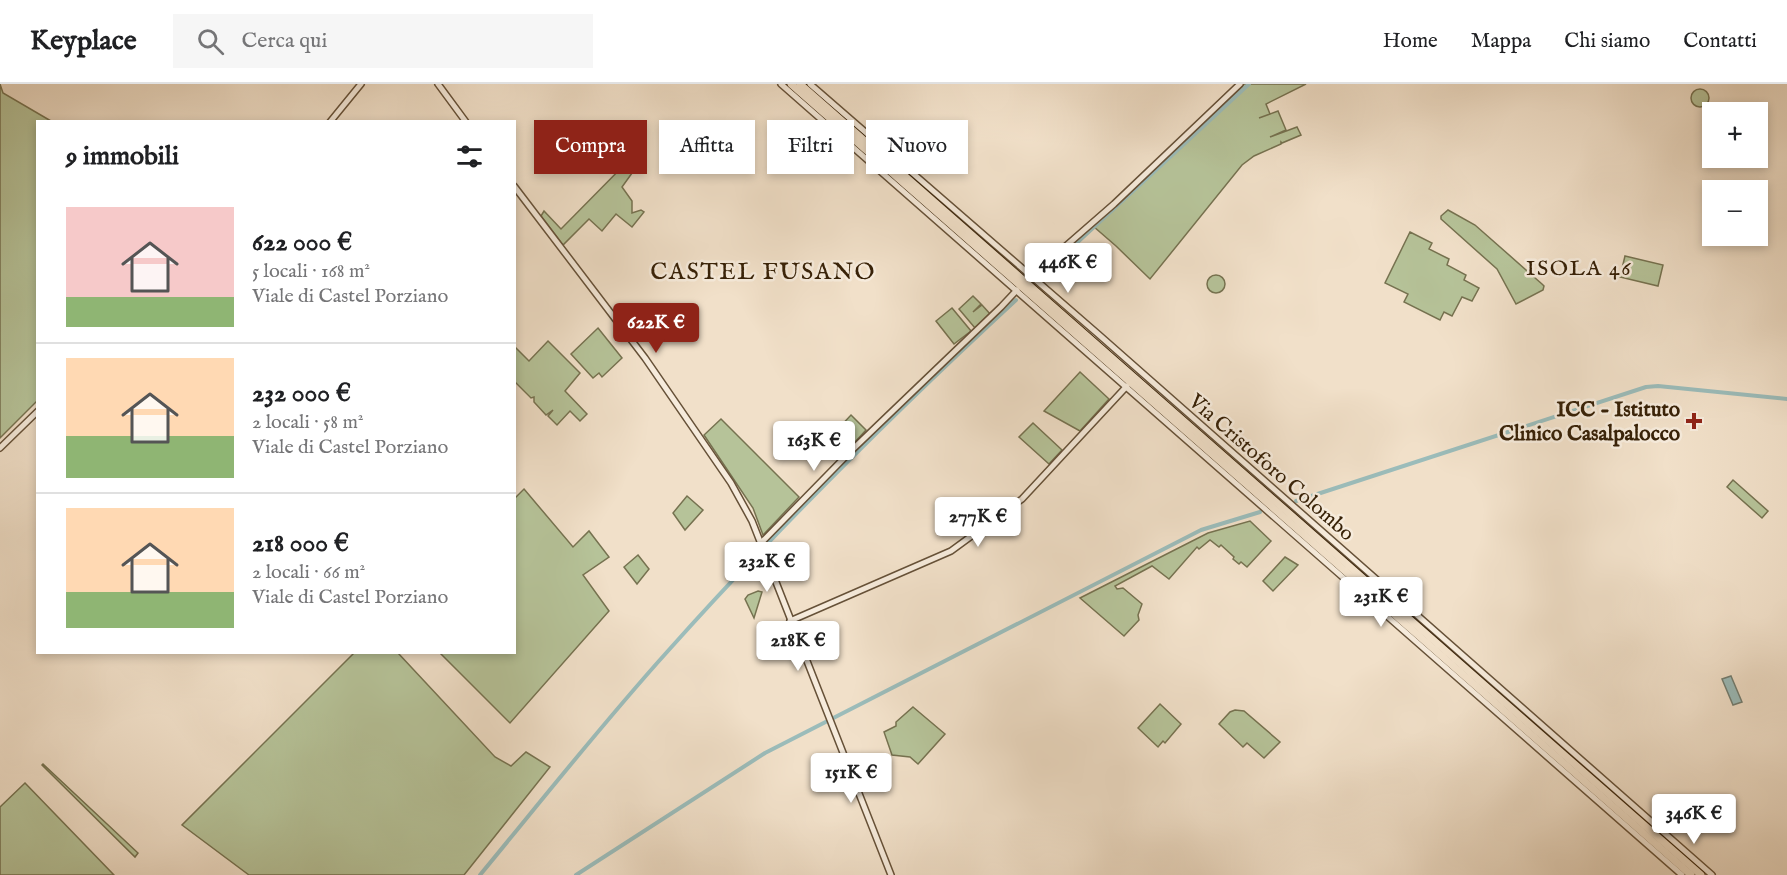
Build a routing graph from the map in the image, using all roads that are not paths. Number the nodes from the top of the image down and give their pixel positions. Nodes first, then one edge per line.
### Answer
1 (361, 84) edge
2 (438, 84) edge
3 (781, 84) edge
4 (791, 84) edge
5 (800, 84) edge
6 (810, 84) edge
7 (1240, 84) edge
8 (332, 120) edge
9 (465, 120) edge
10 (516, 189) edge
11 (951, 224) junction
12 (951, 234) junction
13 (1023, 284) junction
14 (1098, 334) junction
15 (1100, 346) junction
16 (1132, 379) junction
17 (36, 413) edge
18 (0, 448) edge
19 (761, 545) junction
20 (790, 621) junction
21 (891, 875) edge
22 (1682, 875) edge
23 (1691, 875) edge
24 (1701, 875) edge
25 (1712, 875) edge

1 - 8 street
2 - 9 street
3 - 12 street, Via Cristoforo Colombo
4 - 11 main road, Via Cristoforo Colombo
5 - 13 main road, Via Cristoforo Colombo
6 - 13 street, Via Cristoforo Colombo
7 - 13 street
10 - 19 street
11 - 12 main road
11 - 13 main road, Via Cristoforo Colombo
12 - 13 street, Via Cristoforo Colombo
13 - 14 street, Via Cristoforo Colombo
13 - 15 main road, Via Cristoforo Colombo
13 - 16 main road, Via Cristoforo Colombo
13 - 19 street
14 - 15 street
14 - 16 street, Via Cristoforo Colombo
15 - 16 main road, Via Cristoforo Colombo
16 - 20 street
16 - 22 street, Via Cristoforo Colombo
16 - 23 main road, Via Cristoforo Colombo
16 - 24 main road, Via Cristoforo Colombo
16 - 25 street, Via Cristoforo Colombo
17 - 18 street
19 - 20 street
20 - 21 street

